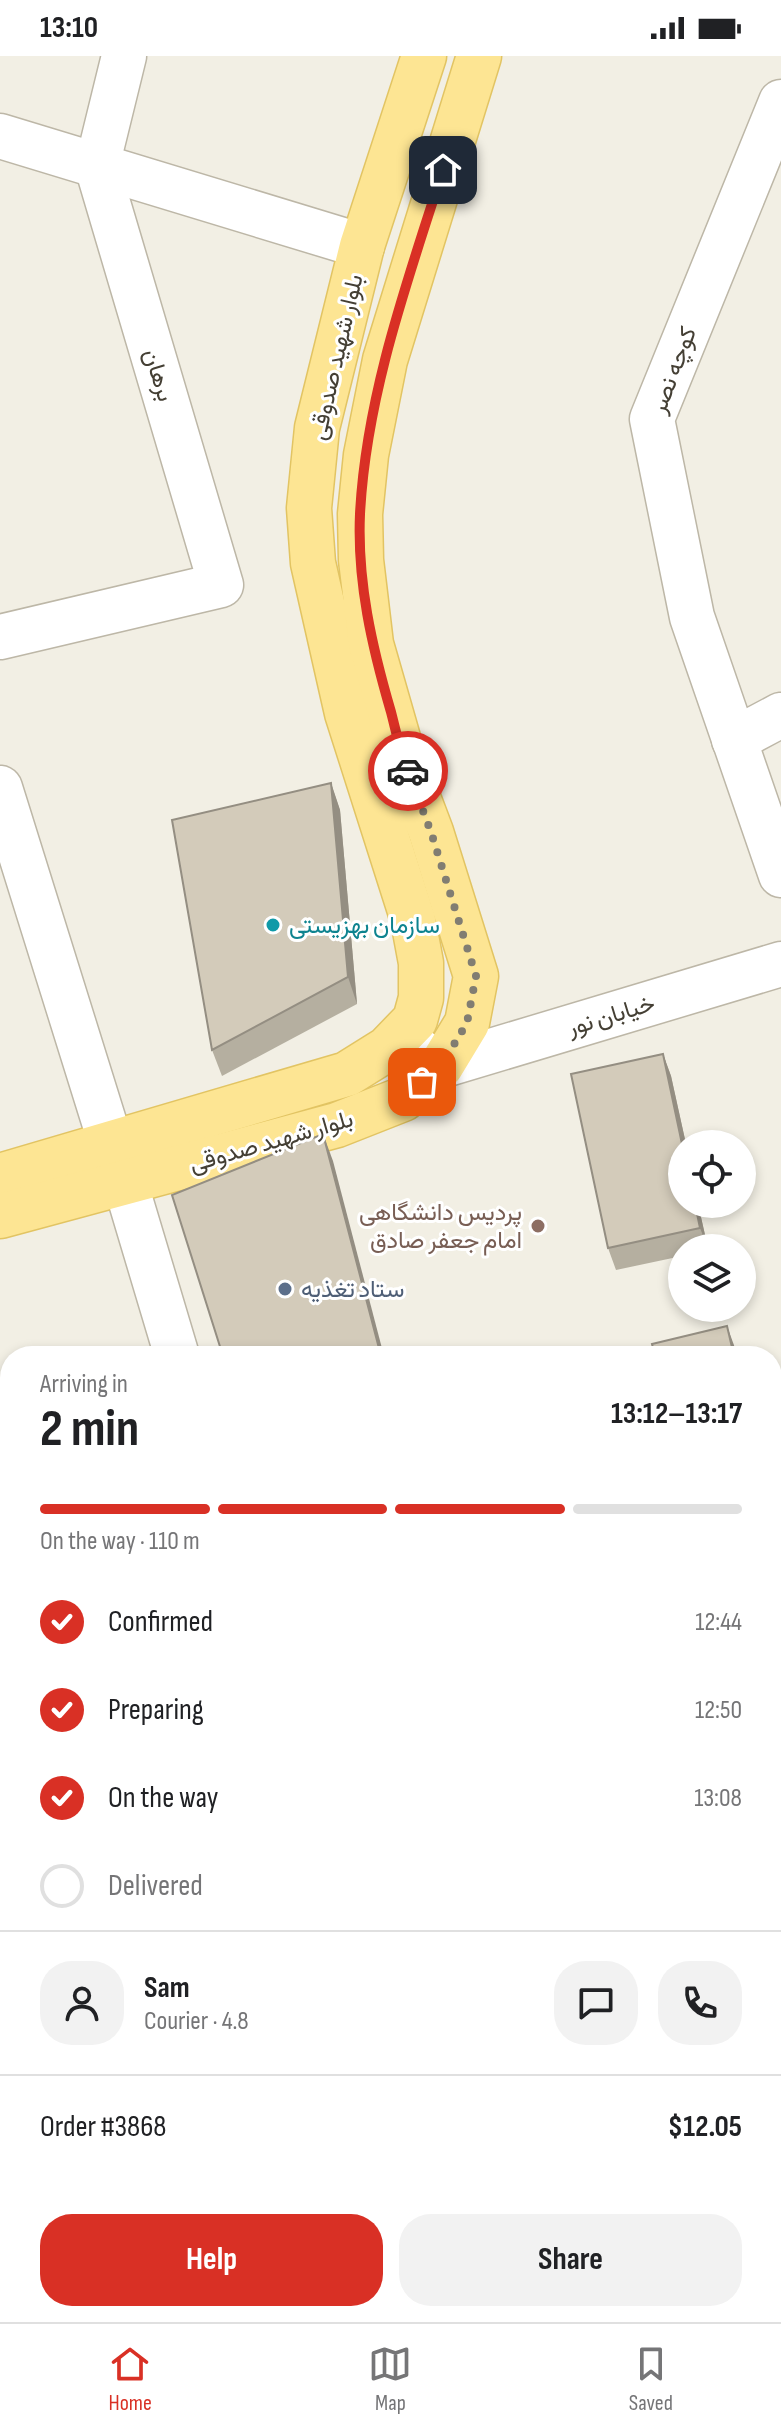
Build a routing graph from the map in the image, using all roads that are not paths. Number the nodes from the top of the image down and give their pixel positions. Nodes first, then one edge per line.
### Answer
1 (124, 56) edge
2 (424, 56) edge
3 (479, 56) edge
4 (781, 102) edge
5 (0, 136) edge
6 (97, 166) junction
7 (362, 246) junction
8 (0, 637) edge
9 (781, 715) edge
10 (734, 740) junction
11 (0, 788) edge
12 (781, 875) edge
13 (781, 964) edge
14 (400, 1037) junction
15 (441, 1066) junction
16 (118, 1163) junction
17 (0, 1176) edge
18 (0, 1216) edge
19 (174, 1346) edge

1 - 6 street
2 - 7 main road, بلوار شهید صدوقی
3 - 15 main road, بلوار شهید صدوقی
4 - 10 street, کوچه نصر
5 - 6 street
6 - 7 street
6 - 8 street, برهان
7 - 14 main road, بلوار شهید صدوقی
9 - 10 street
10 - 12 street, کوچه نصر
11 - 16 street
13 - 15 street, خیابان نور
14 - 15 street
14 - 16 main road, بلوار شهید صدوقی
15 - 16 main road, بلوار شهید صدوقی
16 - 17 main road, بلوار شهید صدوقی
16 - 18 main road, بلوار شهید صدوقی
16 - 19 street

